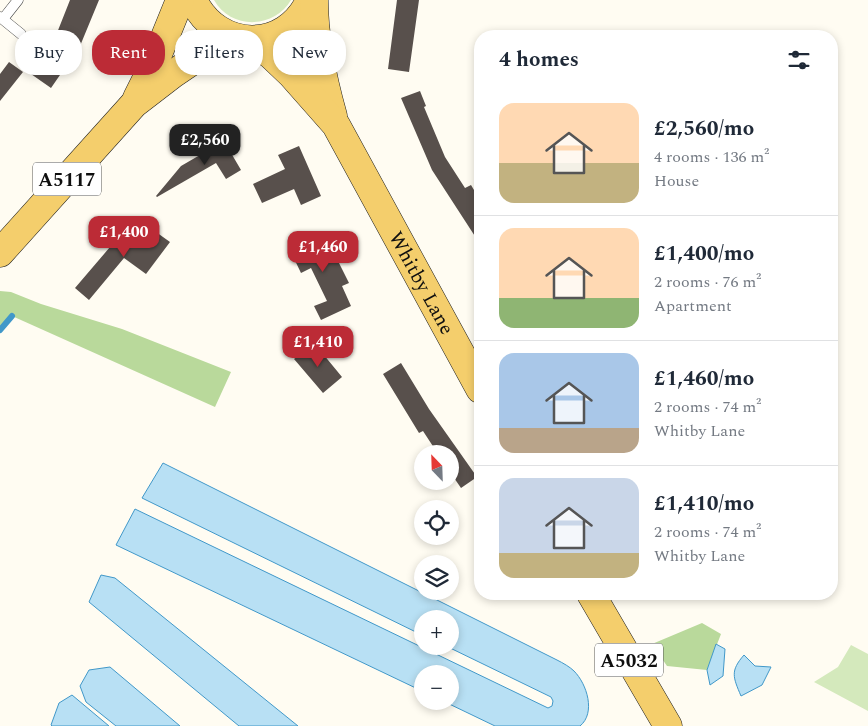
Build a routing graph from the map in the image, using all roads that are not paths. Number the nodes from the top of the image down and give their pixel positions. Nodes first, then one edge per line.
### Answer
1 (18, 0) edge
2 (180, 0) edge
3 (193, 0) edge
4 (312, 0) edge
5 (1, 18) edge
6 (17, 30) edge
7 (219, 30) edge
8 (263, 38) edge
9 (263, 51) edge
10 (175, 73) edge
11 (134, 104) junction
12 (336, 124) junction
13 (0, 253) edge
14 (474, 379) edge
15 (594, 600) edge
16 (668, 726) edge

1 - 5 lane
2 - 11 main road, A5117
3 - 7 main road, Whitby Lane
4 - 8 main road, A5117
4 - 12 main road, Whitby Lane
5 - 6 lane
9 - 12 main road, Whitby Lane
10 - 11 main road, A5117
11 - 13 main road, A5117
12 - 14 main road, Whitby Lane
15 - 16 main road, A5032

